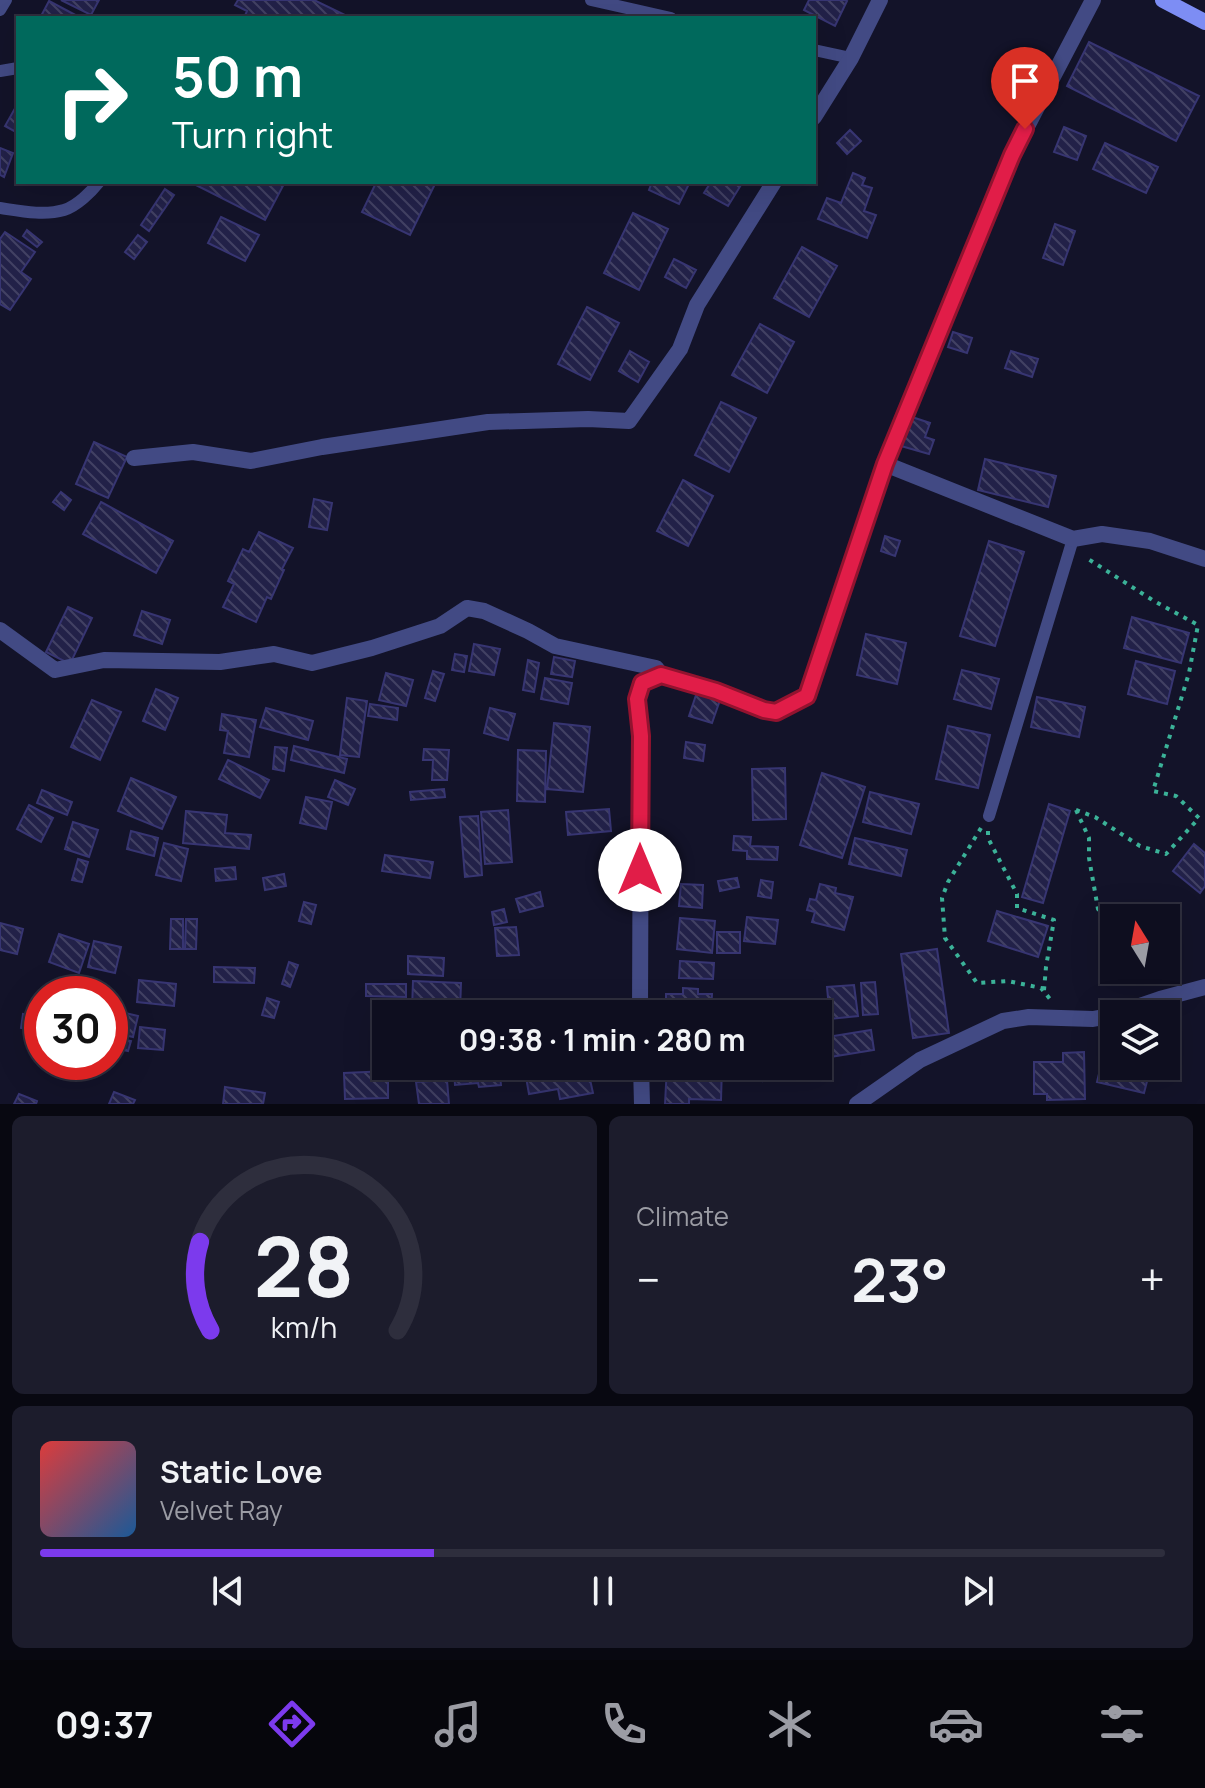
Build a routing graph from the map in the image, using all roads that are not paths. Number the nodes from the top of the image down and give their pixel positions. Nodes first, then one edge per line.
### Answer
1 (6, 0) edge
2 (591, 0) edge
3 (880, 0) edge
4 (1093, 0) edge
5 (1163, 0) edge
6 (0, 10) edge
7 (662, 16) edge
8 (1205, 22) edge
9 (816, 50) edge
10 (851, 58) junction
11 (816, 114) edge
12 (97, 184) edge
13 (773, 184) edge
14 (0, 208) edge
15 (134, 458) dead end
16 (885, 464) junction
17 (1072, 543) junction
18 (1205, 559) edge
19 (0, 630) edge
20 (661, 675) junction
21 (989, 816) road end
22 (1205, 987) edge
23 (640, 1000) edge
24 (1157, 1000) edge
25 (1100, 1017) edge
26 (641, 1080) edge
27 (642, 1104) edge
28 (857, 1104) edge

1 - 6 lane
2 - 7 lane
3 - 10 street
4 - 16 street
5 - 8 main road
9 - 10 lane
10 - 11 street
12 - 14 lane
13 - 15 street
16 - 17 street
16 - 20 street
17 - 18 street
17 - 21 lane
19 - 20 street
20 - 23 street
22 - 24 street
25 - 28 street
26 - 27 street

